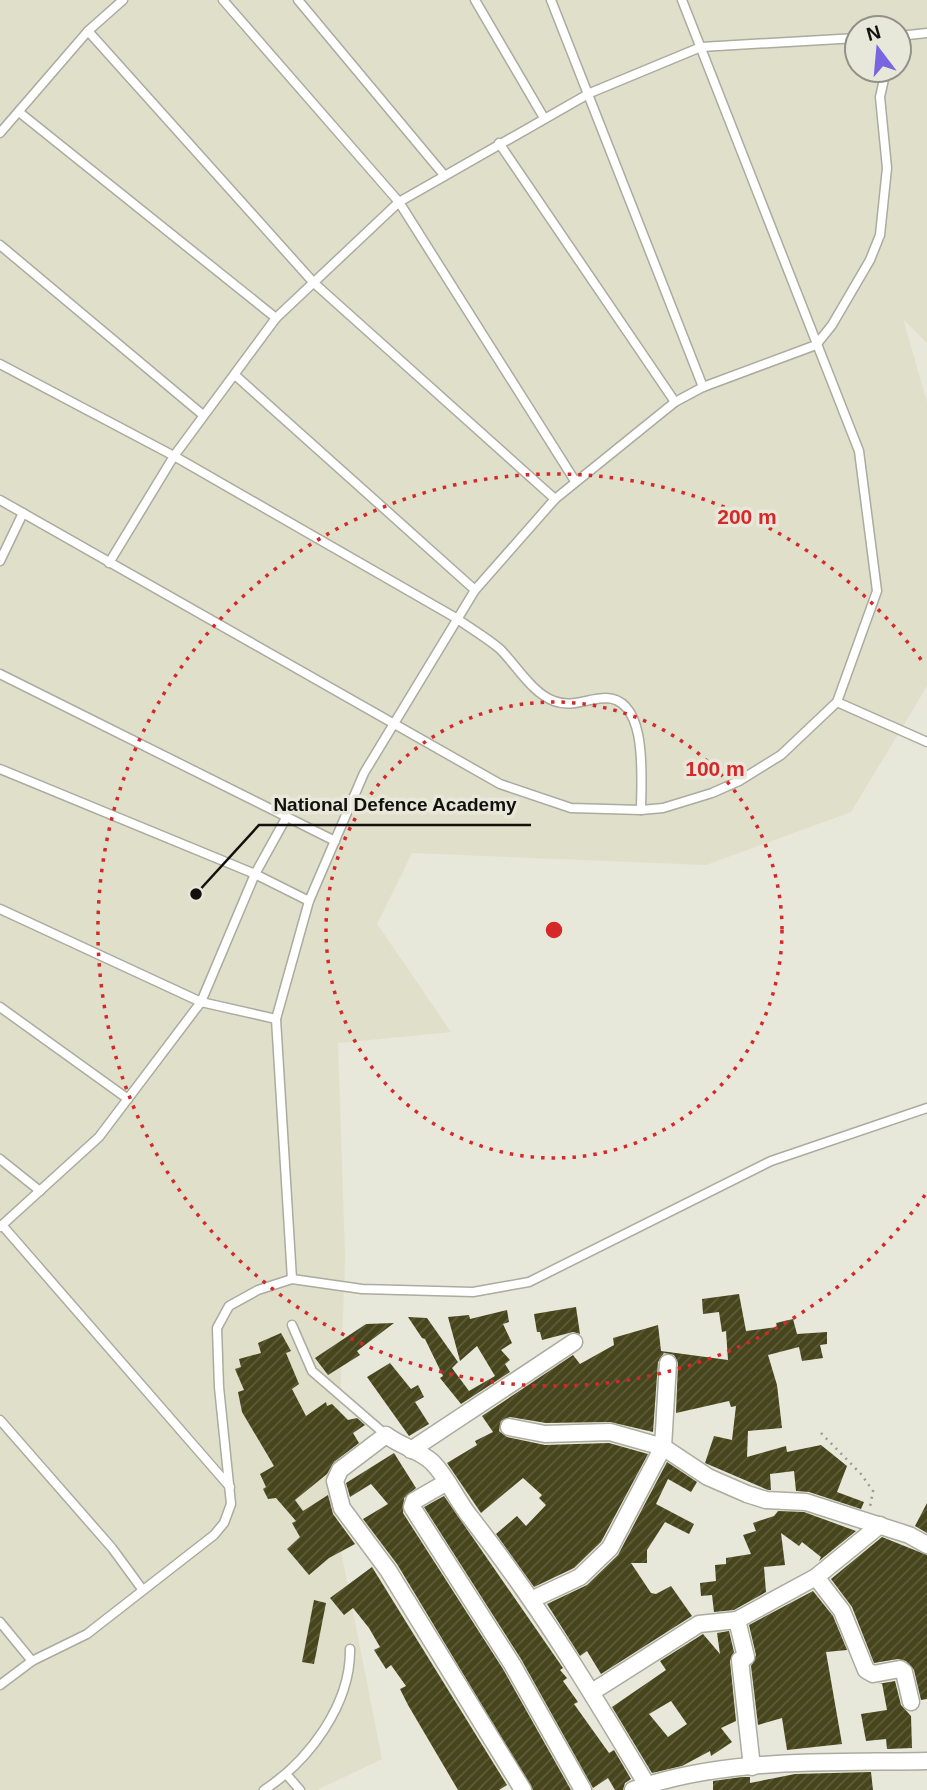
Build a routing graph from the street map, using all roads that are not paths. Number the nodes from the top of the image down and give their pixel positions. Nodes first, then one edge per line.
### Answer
1 (123, 0) edge
2 (222, 0) edge
3 (298, 0) edge
4 (475, 0) edge
5 (551, 0) edge
6 (682, 0) edge
7 (88, 31) junction
8 (843, 39) edge
9 (701, 47) junction
10 (883, 84) edge
11 (590, 93) junction
12 (19, 112) junction
13 (544, 118) junction
14 (0, 133) edge
15 (499, 143) junction
16 (444, 175) junction
17 (399, 202) junction
18 (0, 245) edge
19 (314, 283) junction
20 (276, 318) junction
21 (816, 345) junction
22 (0, 363) edge
23 (235, 375) junction
24 (703, 387) junction
25 (675, 402) junction
26 (203, 415) junction
27 (174, 456) junction
28 (575, 481) junction
29 (555, 499) junction
30 (0, 500) edge
31 (23, 513) junction
32 (0, 561) edge
33 (109, 563) junction
34 (475, 590) junction
35 (456, 618) junction
36 (0, 674) edge
37 (837, 702) junction
38 (392, 724) junction
39 (927, 742) edge
40 (0, 769) edge
41 (641, 810) junction
42 (286, 818) junction
43 (335, 841) junction
44 (255, 874) junction
45 (309, 901) junction
46 (0, 909) edge
47 (201, 1002) junction
48 (0, 1007) edge
49 (276, 1019) junction
50 (128, 1098) junction
51 (927, 1108) edge
52 (0, 1159) edge
53 (40, 1191) junction
54 (1, 1226) edge
55 (292, 1279) junction
56 (292, 1325) dead end
57 (575, 1342) dead end
58 (668, 1363) dead end
59 (0, 1420) edge
60 (509, 1427) dead end
61 (386, 1435) junction
62 (663, 1447) junction
63 (411, 1450) junction
64 (447, 1482) junction
65 (230, 1488) junction
66 (873, 1523) junction
67 (927, 1545) edge
68 (816, 1577) junction
69 (142, 1589) junction
70 (533, 1599) junction
71 (737, 1620) junction
72 (0, 1622) edge
73 (349, 1650) dead end
74 (32, 1661) junction
75 (0, 1685) edge
76 (592, 1692) junction
77 (911, 1702) dead end
78 (927, 1761) edge
79 (752, 1767) junction
80 (286, 1774) junction
81 (640, 1788) edge
82 (264, 1790) edge
83 (300, 1790) edge
84 (523, 1790) edge
85 (583, 1790) edge

1 - 7 lane
2 - 17 lane
3 - 16 lane
4 - 13 lane
5 - 11 lane
6 - 9 lane
7 - 12 lane
7 - 19 lane
8 - 9 lane
9 - 11 lane
9 - 21 lane
10 - 21 lane
11 - 13 lane
11 - 24 lane
12 - 14 lane
12 - 20 lane
13 - 15 lane
15 - 16 lane
15 - 25 lane
16 - 17 lane
17 - 19 lane
17 - 28 lane
18 - 26 lane
19 - 20 lane
19 - 29 lane
20 - 23 lane
21 - 24 lane
21 - 37 lane
22 - 27 lane
23 - 26 lane
23 - 34 lane
24 - 25 lane
25 - 28 lane
26 - 27 lane
27 - 33 lane
27 - 35 lane
28 - 29 lane
29 - 34 lane
30 - 31 lane
31 - 32 lane
31 - 33 lane
33 - 38 lane
34 - 35 lane
35 - 38 lane
35 - 41 lane
36 - 42 lane
37 - 39 lane
37 - 41 lane
38 - 41 lane
38 - 43 lane
40 - 44 lane
42 - 43 lane
42 - 44 lane
43 - 45 lane
44 - 45 lane
44 - 47 lane
45 - 49 lane
46 - 47 lane
47 - 49 lane
47 - 50 lane
48 - 50 lane
49 - 55 lane
50 - 53 lane
51 - 55 lane
52 - 53 lane
53 - 54 lane
54 - 65 lane
55 - 65 lane
56 - 61 lane
57 - 63 street
58 - 62 street
59 - 69 lane
60 - 62 street
61 - 63 street
61 - 84 street
62 - 66 street
62 - 70 street
63 - 64 street
64 - 70 street
64 - 85 street
65 - 69 lane
66 - 67 street
66 - 68 street
68 - 71 street
68 - 77 street
69 - 74 lane
70 - 76 street
71 - 76 street
71 - 79 street
72 - 74 lane
73 - 80 lane
74 - 75 lane
76 - 81 street
78 - 79 street
79 - 81 street
80 - 82 lane
80 - 83 lane

